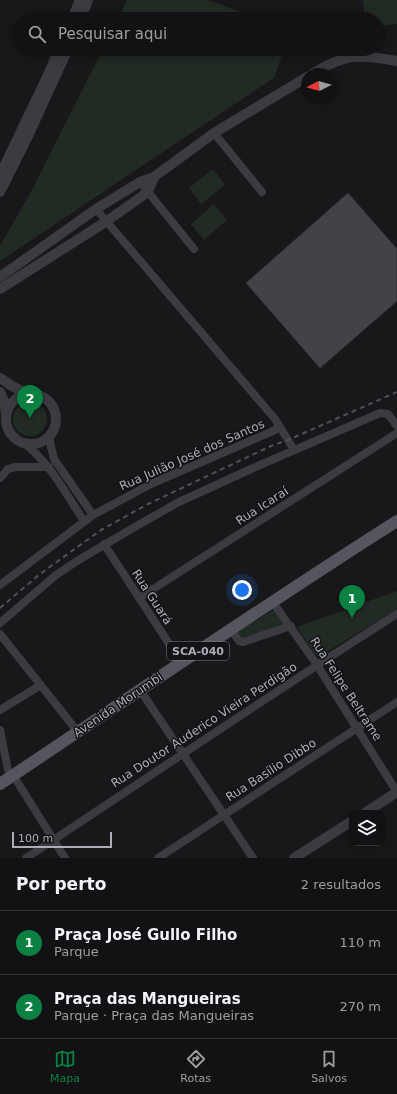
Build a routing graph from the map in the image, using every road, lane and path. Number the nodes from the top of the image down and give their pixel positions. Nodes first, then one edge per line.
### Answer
1 (80, 0) edge
2 (88, 0) edge
3 (75, 12) edge
4 (84, 12) edge
5 (57, 56) edge
6 (65, 56) edge
7 (397, 61) edge
8 (322, 68) edge
9 (301, 81) edge
10 (214, 134) junction
11 (0, 175) edge
12 (154, 177) junction
13 (140, 182) junction
14 (0, 192) edge
15 (148, 192) junction
16 (262, 192) dead end
17 (96, 209) junction
18 (107, 220) junction
19 (194, 249) dead end
20 (0, 277) edge
21 (0, 289) edge
22 (0, 378) edge
23 (0, 392) edge
24 (28, 394) junction
25 (6, 416) junction
26 (397, 426) edge
27 (280, 427) junction
28 (397, 433) edge
29 (50, 434) junction
30 (24, 443) junction
31 (294, 450) junction
32 (49, 467) junction
33 (0, 478) edge
34 (93, 515) junction
35 (84, 521) junction
36 (397, 521) edge
37 (104, 544) junction
38 (0, 585) edge
39 (138, 598) junction
40 (272, 601) junction
41 (397, 614) edge
42 (0, 623) edge
43 (291, 626) junction
44 (231, 629) junction
45 (0, 634) edge
46 (181, 662) junction
47 (317, 665) junction
48 (41, 685) junction
49 (140, 690) junction
50 (397, 702) edge
51 (0, 710) edge
52 (357, 728) junction
53 (0, 730) edge
54 (78, 732) junction
55 (182, 753) junction
56 (13, 775) junction
57 (0, 784) edge
58 (397, 792) edge
59 (369, 810) edge
60 (223, 815) junction
61 (349, 823) edge
62 (53, 840) junction
63 (26, 858) edge
64 (65, 858) edge
65 (158, 858) edge
66 (253, 858) edge
67 (294, 858) edge

1 - 3 street
2 - 4 street
5 - 11 street
6 - 14 street
7 - 8 street
9 - 10 street
10 - 12 street
10 - 16 street
12 - 13 street
12 - 15 street
13 - 15 street
13 - 17 street
15 - 18 street
15 - 19 street
17 - 18 street, Rua Julião José dos Santos
17 - 20 street
18 - 21 street
18 - 27 street, Rua Julião José dos Santos
22 - 24 street
23 - 25 street
24 - 25 street
24 - 29 street
25 - 30 street
26 - 31 street
27 - 31 street
27 - 34 street, Rua Julião José dos Santos
28 - 39 street, Rua Icaraí
29 - 30 street
29 - 34 street
30 - 32 street
31 - 37 street
32 - 33 street
32 - 35 street
34 - 35 street, Rua Julião José dos Santos
35 - 38 street, Rua Julião José dos Santos
36 - 40 main road, Avenida Morumbi / SCA-040
37 - 39 street, Rua Guará
37 - 42 street
39 - 46 street, Rua Guará
40 - 43 street, Rua Felipe Beltrame
40 - 44 main road, Avenida Morumbi / SCA-040
41 - 47 street, Rua Doutor Auderico Vieira Perdigão
43 - 44 street
43 - 47 street, Rua Felipe Beltrame
44 - 46 main road, Avenida Morumbi / SCA-040
45 - 48 street
46 - 49 main road, Avenida Morumbi / SCA-040
47 - 52 street, Rua Felipe Beltrame
47 - 55 street, Rua Doutor Auderico Vieira Perdigão
48 - 51 street
48 - 54 street
49 - 54 main road, Avenida Morumbi / SCA-040
49 - 55 street
50 - 52 street, Rua Basílio Dibbo
52 - 58 street, Rua Felipe Beltrame
52 - 60 street, Rua Basílio Dibbo
53 - 56 street
54 - 56 main road, Avenida Morumbi / SCA-040
55 - 60 street
55 - 62 street, Rua Doutor Auderico Vieira Perdigão
56 - 57 main road, Avenida Morumbi / SCA-040
56 - 62 street
58 - 59 street
60 - 65 street, Rua Basílio Dibbo
60 - 66 street
61 - 67 street
62 - 63 street, Rua Doutor Auderico Vieira Perdigão
62 - 64 street

